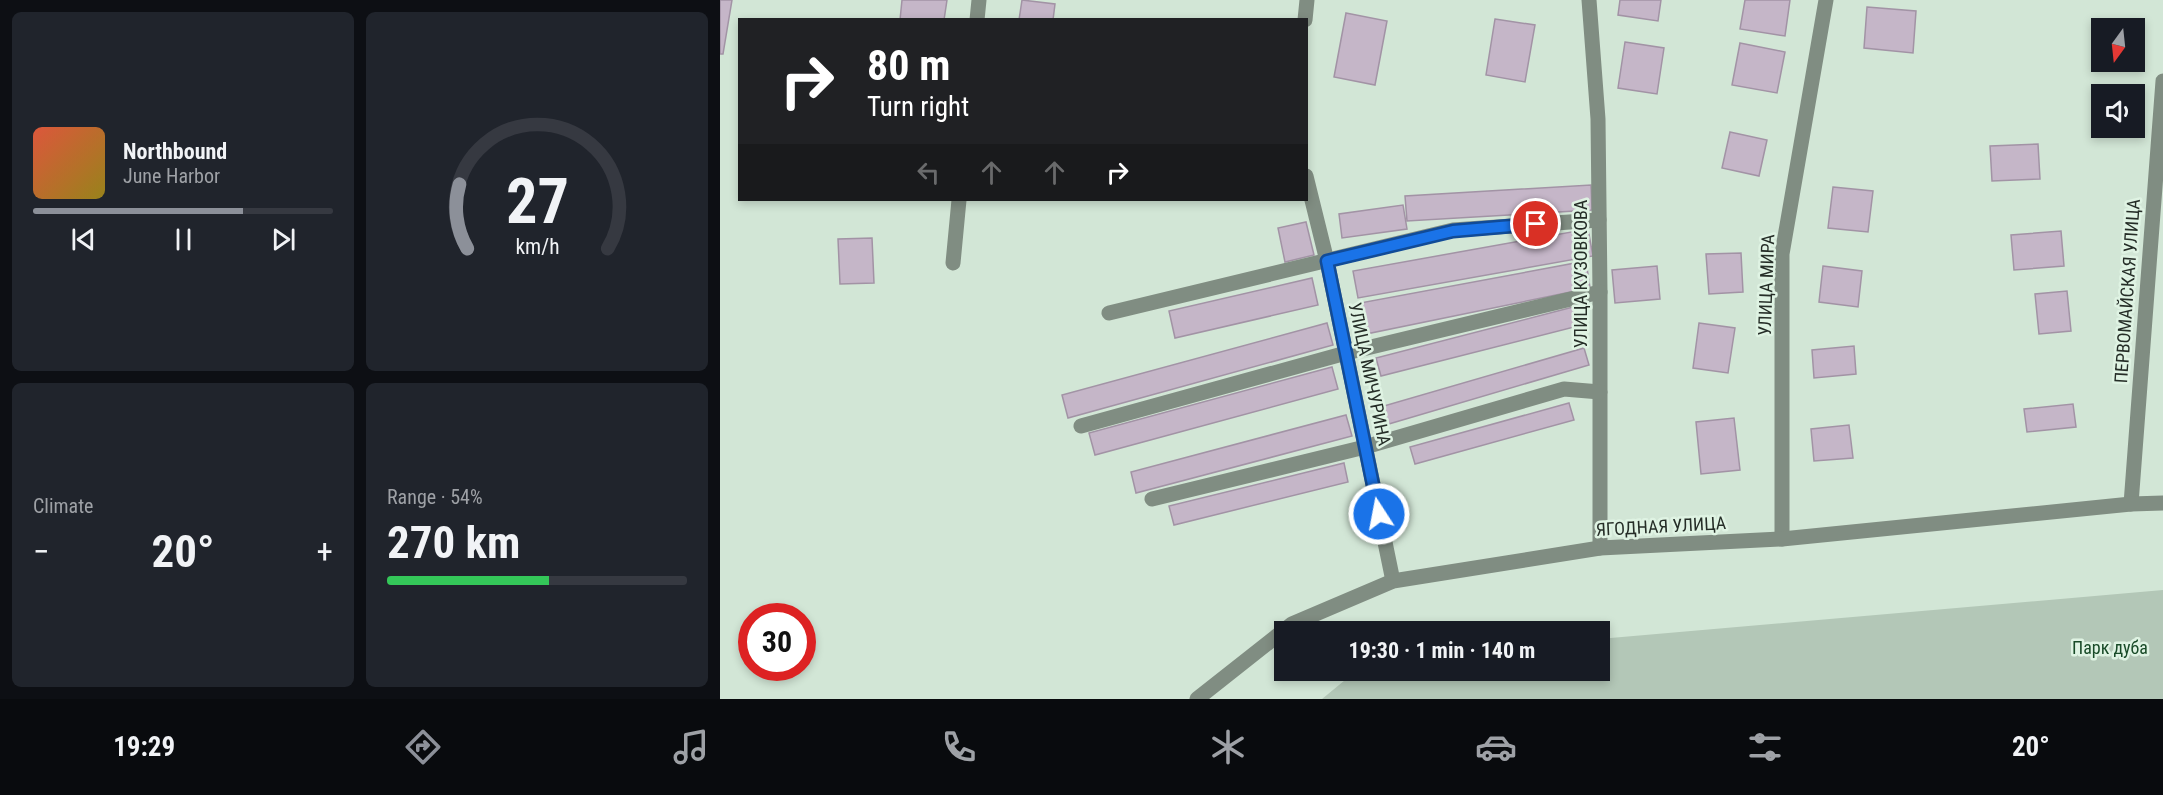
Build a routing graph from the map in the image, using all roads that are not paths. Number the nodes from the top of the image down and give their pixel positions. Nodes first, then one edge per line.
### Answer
1 (978, 0) edge
2 (1307, 0) edge
3 (1589, 0) edge
4 (1826, 0) edge
5 (977, 18) edge
6 (1305, 18) edge
7 (2163, 81) edge
8 (1308, 184) edge
9 (959, 201) edge
10 (1599, 220) junction
11 (1327, 261) junction
12 (953, 263) dead end
13 (1600, 292) junction
14 (1109, 313) dead end
15 (1346, 353) junction
16 (1600, 392) junction
17 (1082, 426) dead end
18 (1365, 447) junction
19 (1152, 499) dead end
20 (2163, 503) edge
21 (2131, 504) junction
22 (1782, 539) junction
23 (1600, 548) junction
24 (1392, 581) junction
25 (1197, 699) edge

1 - 5 street
2 - 6 street
3 - 10 street, УЛИЦА КУЗОВКОВА
4 - 22 street, УЛИЦА МИРА
7 - 21 street, ПЕРВОМАЙСКАЯ УЛИЦА
8 - 11 street, УЛИЦА МИЧУРИНА
9 - 12 street
10 - 11 street
10 - 13 street, УЛИЦА КУЗОВКОВА
11 - 14 street
11 - 15 street, УЛИЦА МИЧУРИНА
13 - 15 street
13 - 16 street, УЛИЦА КУЗОВКОВА
15 - 17 street
15 - 18 street, УЛИЦА МИЧУРИНА
16 - 18 street
16 - 23 street, УЛИЦА КУЗОВКОВА
18 - 19 street
18 - 24 street, УЛИЦА МИЧУРИНА
20 - 21 street, ЯГОДНАЯ УЛИЦА
21 - 22 street, ЯГОДНАЯ УЛИЦА
22 - 23 street, ЯГОДНАЯ УЛИЦА
23 - 24 street, ЯГОДНАЯ УЛИЦА
24 - 25 street, ЯГОДНАЯ УЛИЦА

